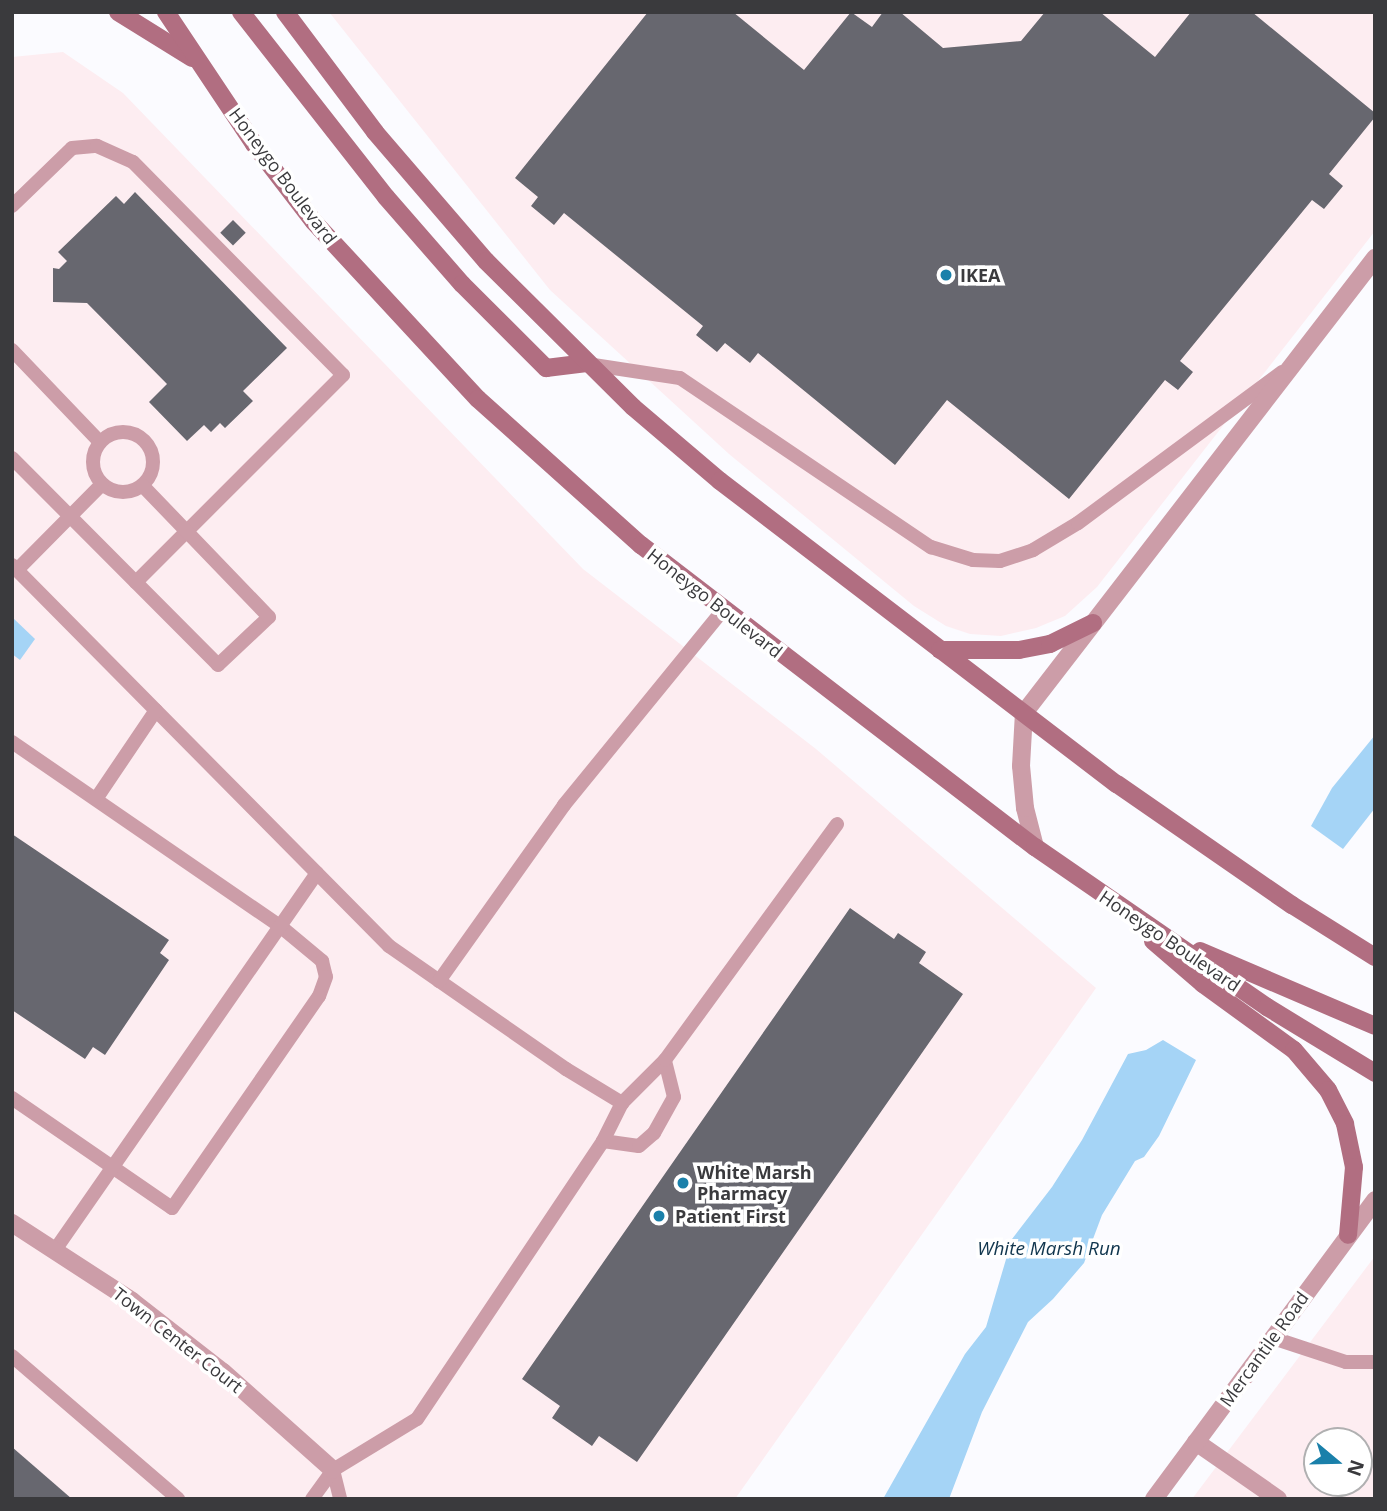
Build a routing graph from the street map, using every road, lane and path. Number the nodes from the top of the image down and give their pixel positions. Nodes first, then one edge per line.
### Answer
1 (118, 12) edge
2 (166, 12) edge
3 (241, 12) edge
4 (285, 12) edge
5 (200, 62) junction
6 (12, 206) edge
7 (1375, 258) edge
8 (12, 350) edge
9 (587, 363) junction
10 (1289, 367) junction
11 (100, 442) junction
12 (12, 458) edge
13 (102, 484) junction
14 (143, 486) junction
15 (70, 516) junction
16 (186, 531) junction
17 (14, 568) edge
18 (136, 582) junction
19 (723, 610) junction
20 (1093, 623) junction
21 (940, 650) junction
22 (156, 710) junction
23 (1024, 713) junction
24 (12, 742) edge
25 (96, 799) junction
26 (837, 824) dead end
27 (1035, 847) junction
28 (317, 873) junction
29 (1087, 884) junction
30 (280, 926) junction
31 (1161, 935) junction
32 (1375, 957) edge
33 (439, 981) junction
34 (1375, 1026) edge
35 (665, 1060) junction
36 (1375, 1073) edge
37 (12, 1098) edge
38 (622, 1103) junction
39 (603, 1141) junction
40 (113, 1167) junction
41 (1375, 1200) edge
42 (12, 1223) edge
43 (1348, 1235) junction
44 (55, 1250) junction
45 (1273, 1338) junction
46 (12, 1356) edge
47 (1375, 1362) edge
48 (1196, 1442) junction
49 (333, 1470) junction
50 (178, 1499) edge
51 (312, 1499) edge
52 (340, 1499) edge
53 (1154, 1499) edge
54 (1278, 1499) edge

1 - 5 main road
2 - 5 main road, Honeygo Boulevard
3 - 9 main road
4 - 9 main road
5 - 19 main road, Honeygo Boulevard
6 - 16 lane
7 - 10 street
8 - 11 lane
9 - 10 lane
9 - 21 main road
10 - 20 street
11 - 13 lane
11 - 14 lane
12 - 15 lane
13 - 14 lane
13 - 15 lane
14 - 16 lane
15 - 17 lane
15 - 18 lane
16 - 18 lane
16 - 18 lane
17 - 22 lane
19 - 27 main road, Honeygo Boulevard
19 - 33 lane
20 - 21 main road
20 - 23 street
21 - 23 main road
22 - 25 lane
22 - 28 lane
23 - 27 street
23 - 32 main road
24 - 25 lane
25 - 30 lane
26 - 35 lane
27 - 29 main road, Honeygo Boulevard
28 - 30 lane
28 - 33 lane
29 - 31 main road, Honeygo Boulevard
29 - 43 main road
30 - 40 lane
30 - 40 lane
31 - 34 main road
31 - 36 main road, Honeygo Boulevard
33 - 38 lane
35 - 38 lane
35 - 39 lane
37 - 40 lane
38 - 39 lane
39 - 49 lane
40 - 44 lane
41 - 43 street, Mercantile Road
42 - 44 street, Town Center Court
43 - 45 street, Mercantile Road
44 - 49 street, Town Center Court
45 - 47 lane
45 - 48 street, Mercantile Road
46 - 50 lane
48 - 53 street, Mercantile Road
48 - 54 street
49 - 51 lane
49 - 52 lane

